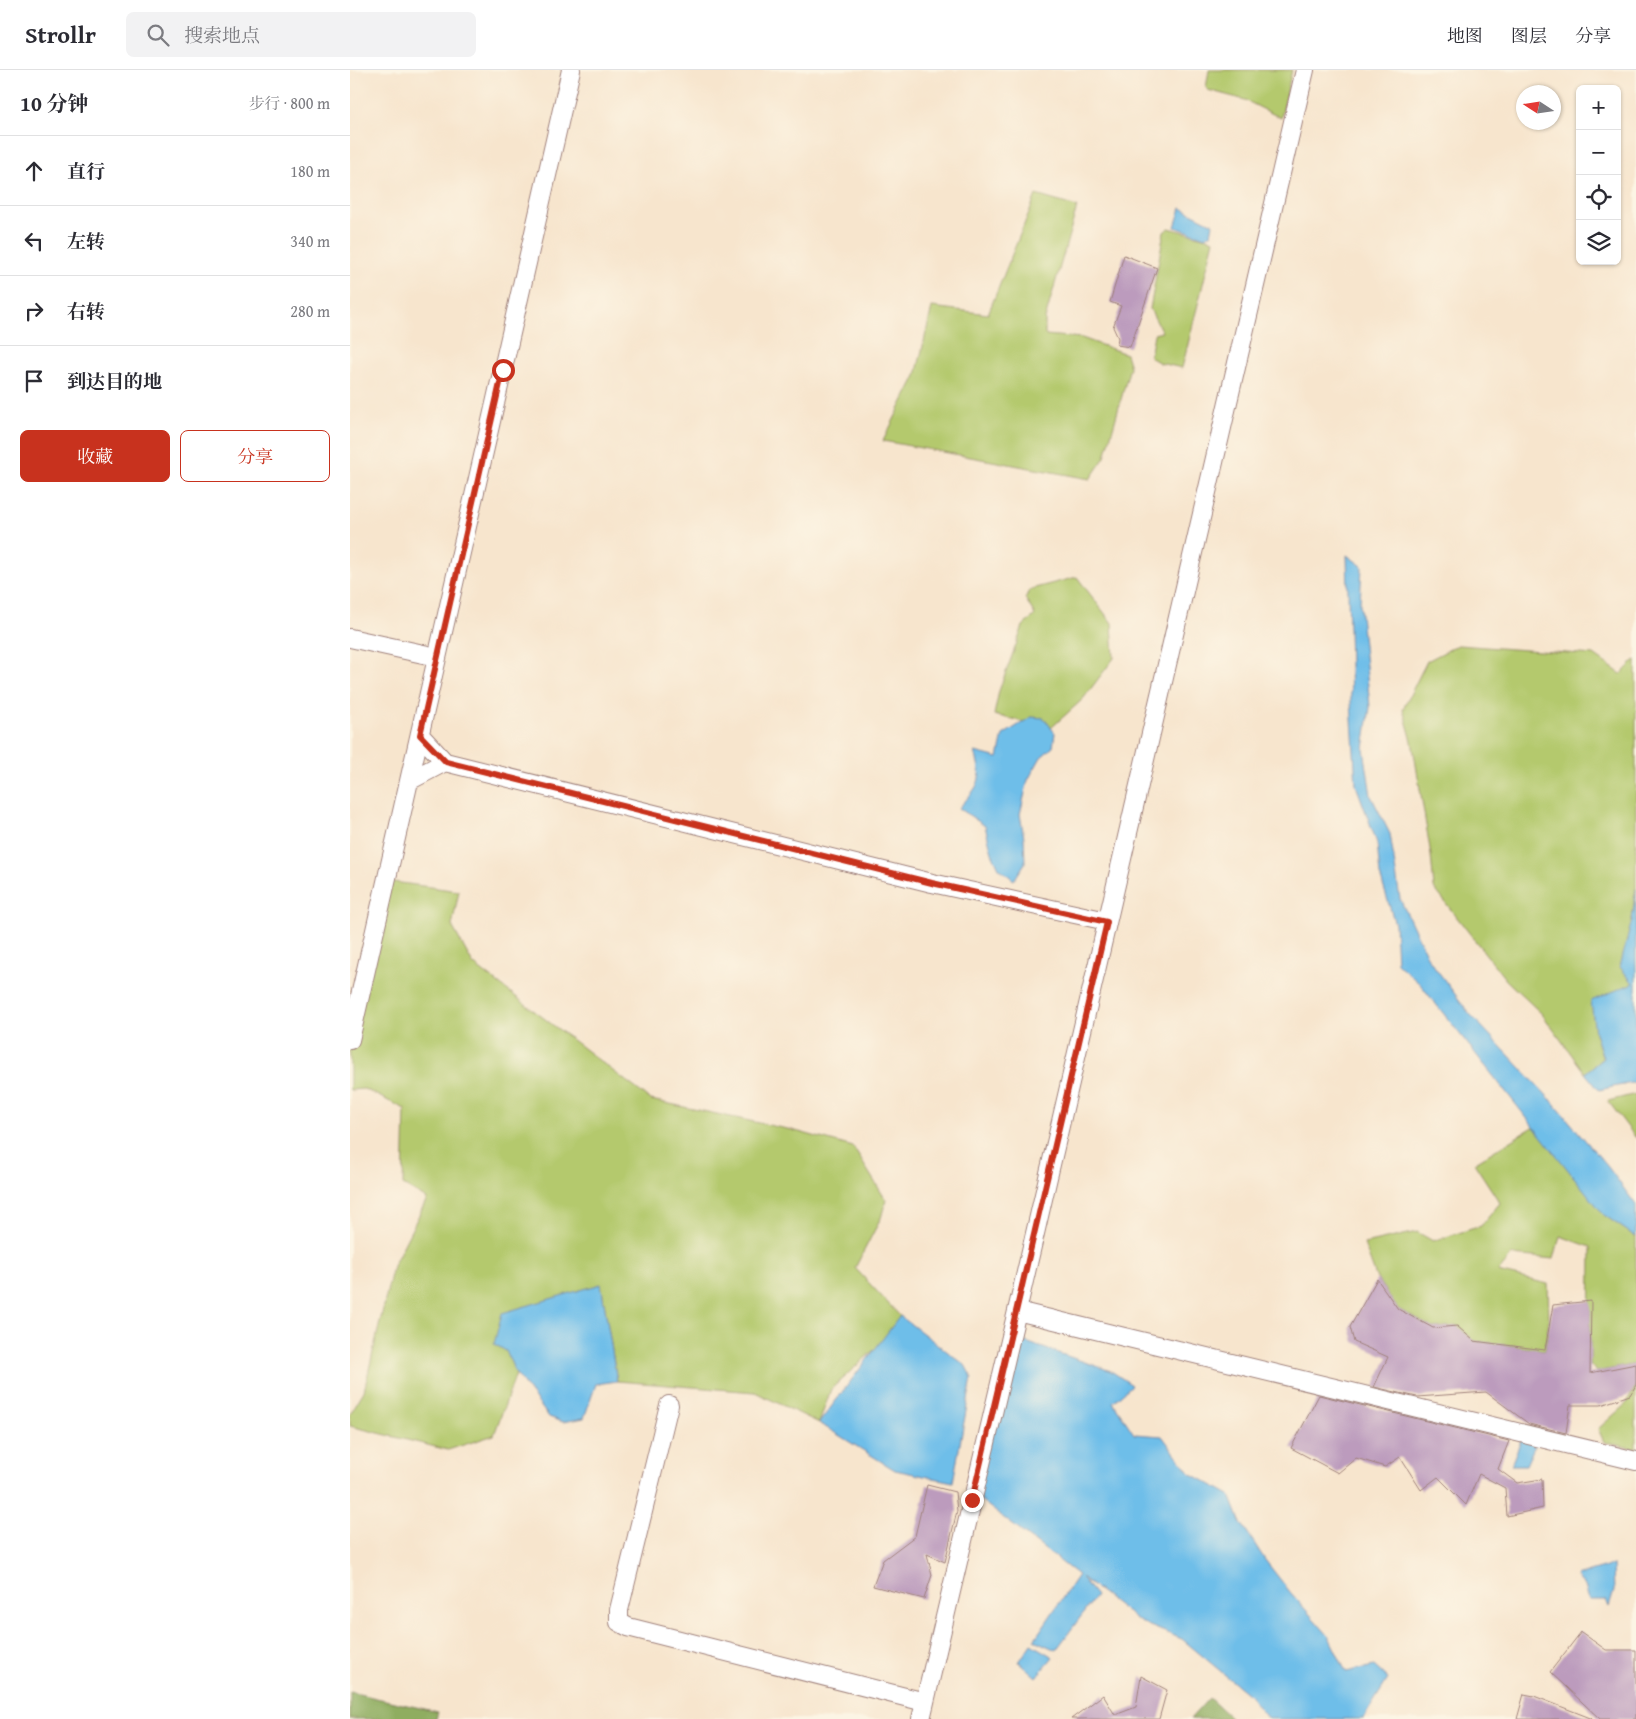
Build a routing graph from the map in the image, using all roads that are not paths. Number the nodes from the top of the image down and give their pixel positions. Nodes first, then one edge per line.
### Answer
1 (571, 70) edge
2 (1305, 70) edge
3 (350, 638) edge
4 (437, 658) junction
5 (420, 735) junction
6 (446, 762) junction
7 (409, 781) junction
8 (1107, 922) junction
9 (350, 1040) edge
10 (1017, 1311) junction
11 (669, 1405) dead end
12 (1636, 1461) edge
13 (923, 1710) edge

1 - 4 street
2 - 8 street
3 - 4 street
4 - 5 street
5 - 6 street
5 - 7 street
6 - 7 street
6 - 8 street
7 - 9 street
8 - 10 street
10 - 12 street
10 - 13 street
11 - 13 street

